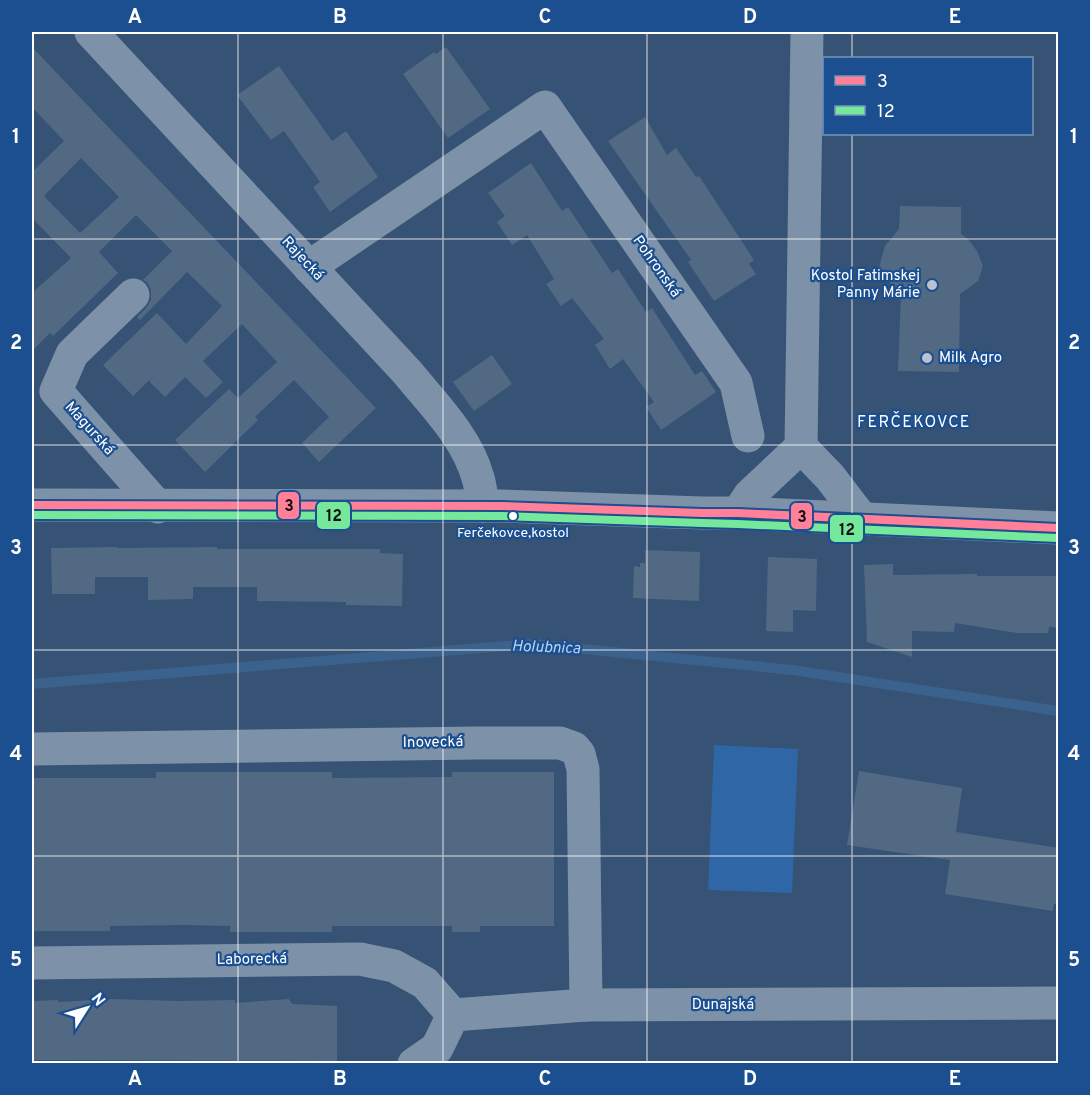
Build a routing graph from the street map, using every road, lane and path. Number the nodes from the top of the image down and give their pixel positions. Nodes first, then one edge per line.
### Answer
1 (91, 32) edge
2 (807, 32) edge
3 (309, 267) junction
4 (133, 295) dead end
5 (747, 436) dead end
6 (801, 447) junction
7 (32, 505) edge
8 (483, 506) junction
9 (158, 507) junction
10 (738, 513) junction
11 (862, 519) junction
12 (1059, 528) edge
13 (32, 749) edge
14 (32, 963) edge
15 (1059, 1004) edge
16 (585, 1005) junction
17 (453, 1015) junction
18 (414, 1064) edge

1 - 3 street, Rajecká
2 - 6 street
3 - 5 street, Pohronská
3 - 8 street, Rajecká
4 - 9 street, Magurská
6 - 10 street
6 - 11 street
7 - 9 street
8 - 9 street
8 - 10 street
10 - 11 street
11 - 12 street
13 - 16 street, Inovecká
14 - 17 street, Laborecká
15 - 16 street, Dunajská
16 - 17 street, Dunajská
17 - 18 street

